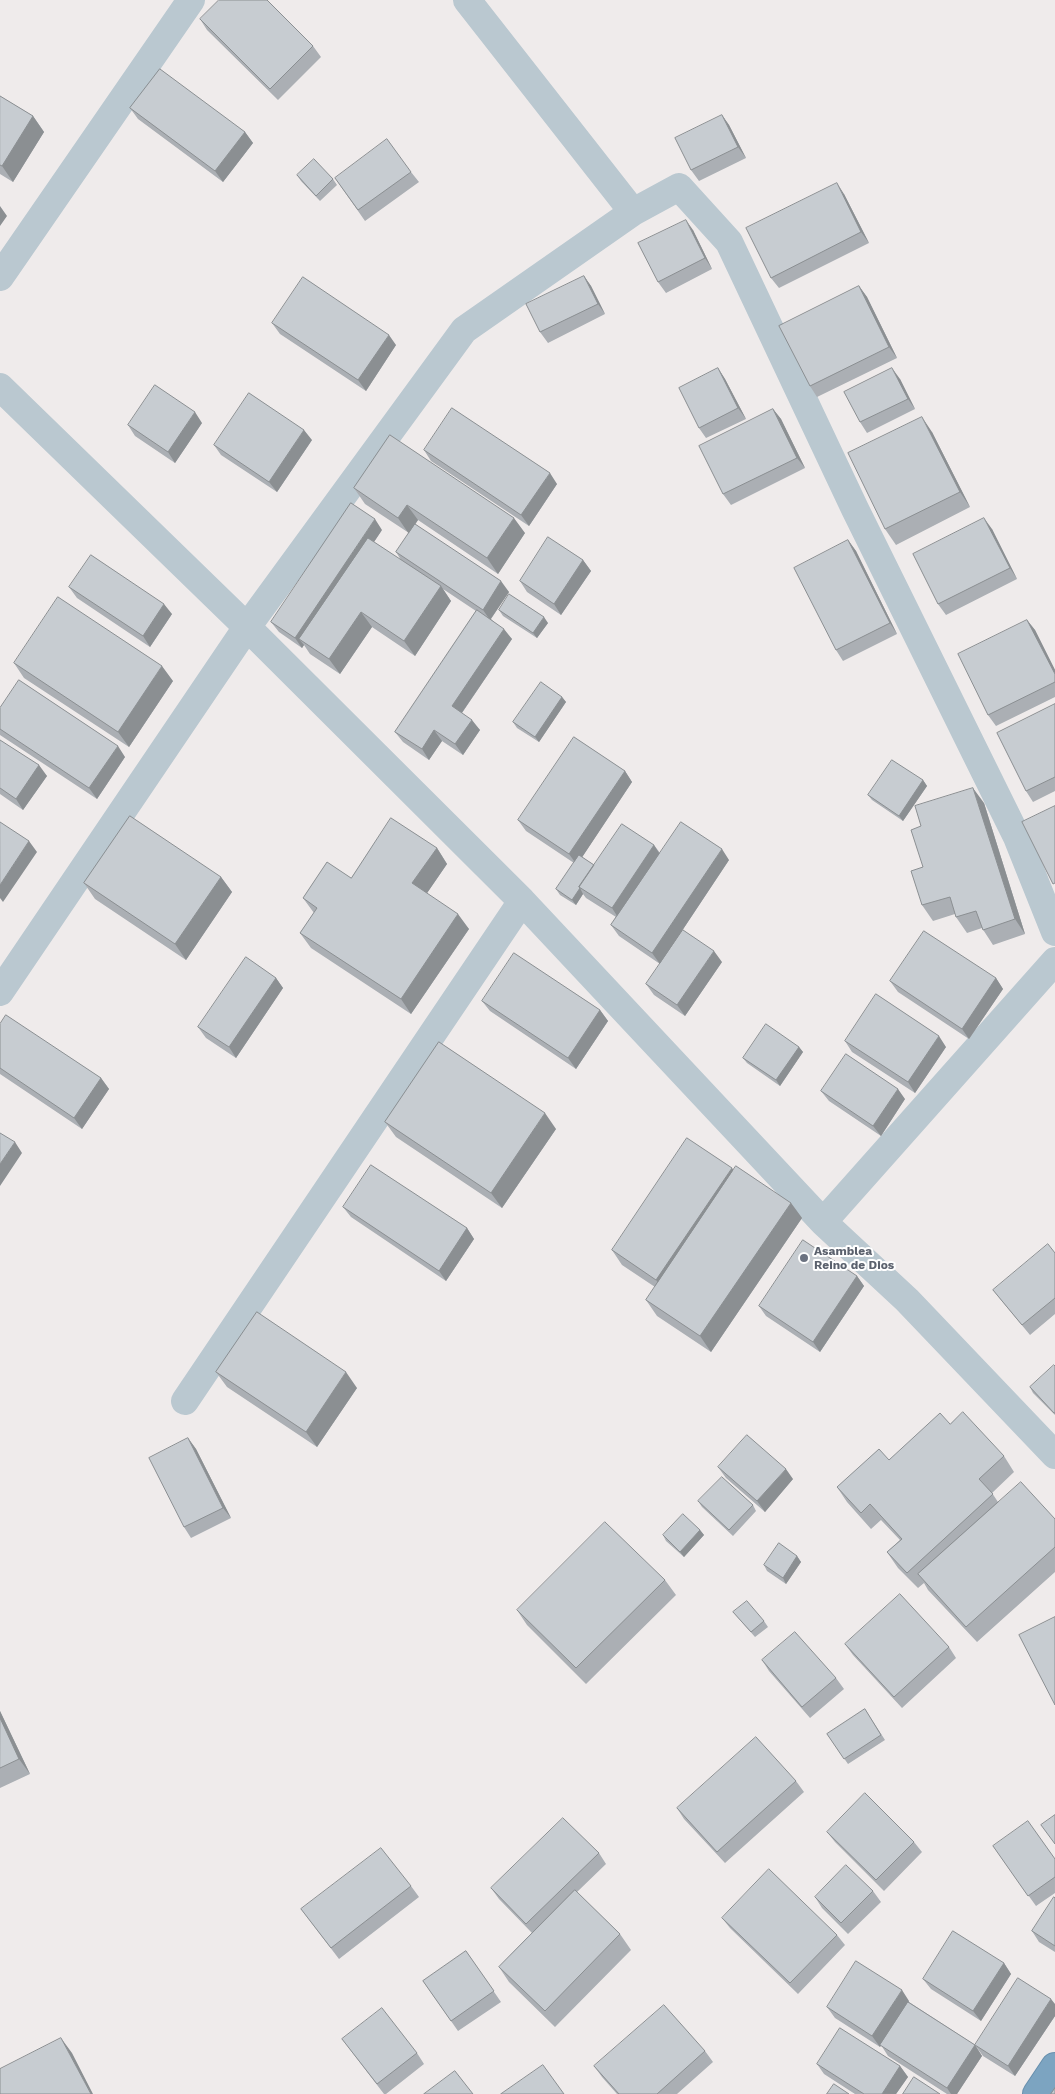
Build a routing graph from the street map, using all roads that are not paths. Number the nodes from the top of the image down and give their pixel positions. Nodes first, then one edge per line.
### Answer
1 (191, 0) edge
2 (467, 0) edge
3 (633, 212) junction
4 (0, 277) edge
5 (0, 387) edge
6 (247, 627) junction
7 (522, 901) junction
8 (1055, 932) edge
9 (1055, 961) edge
10 (0, 992) edge
11 (823, 1222) junction
12 (185, 1401) dead end
13 (1055, 1455) edge
14 (1055, 2067) edge
15 (1037, 2094) edge

1 - 4 street
2 - 3 street
3 - 6 street
3 - 8 street
5 - 6 street
6 - 7 street
6 - 10 street
7 - 11 street
7 - 12 street
9 - 11 street
11 - 13 street
14 - 15 highway

